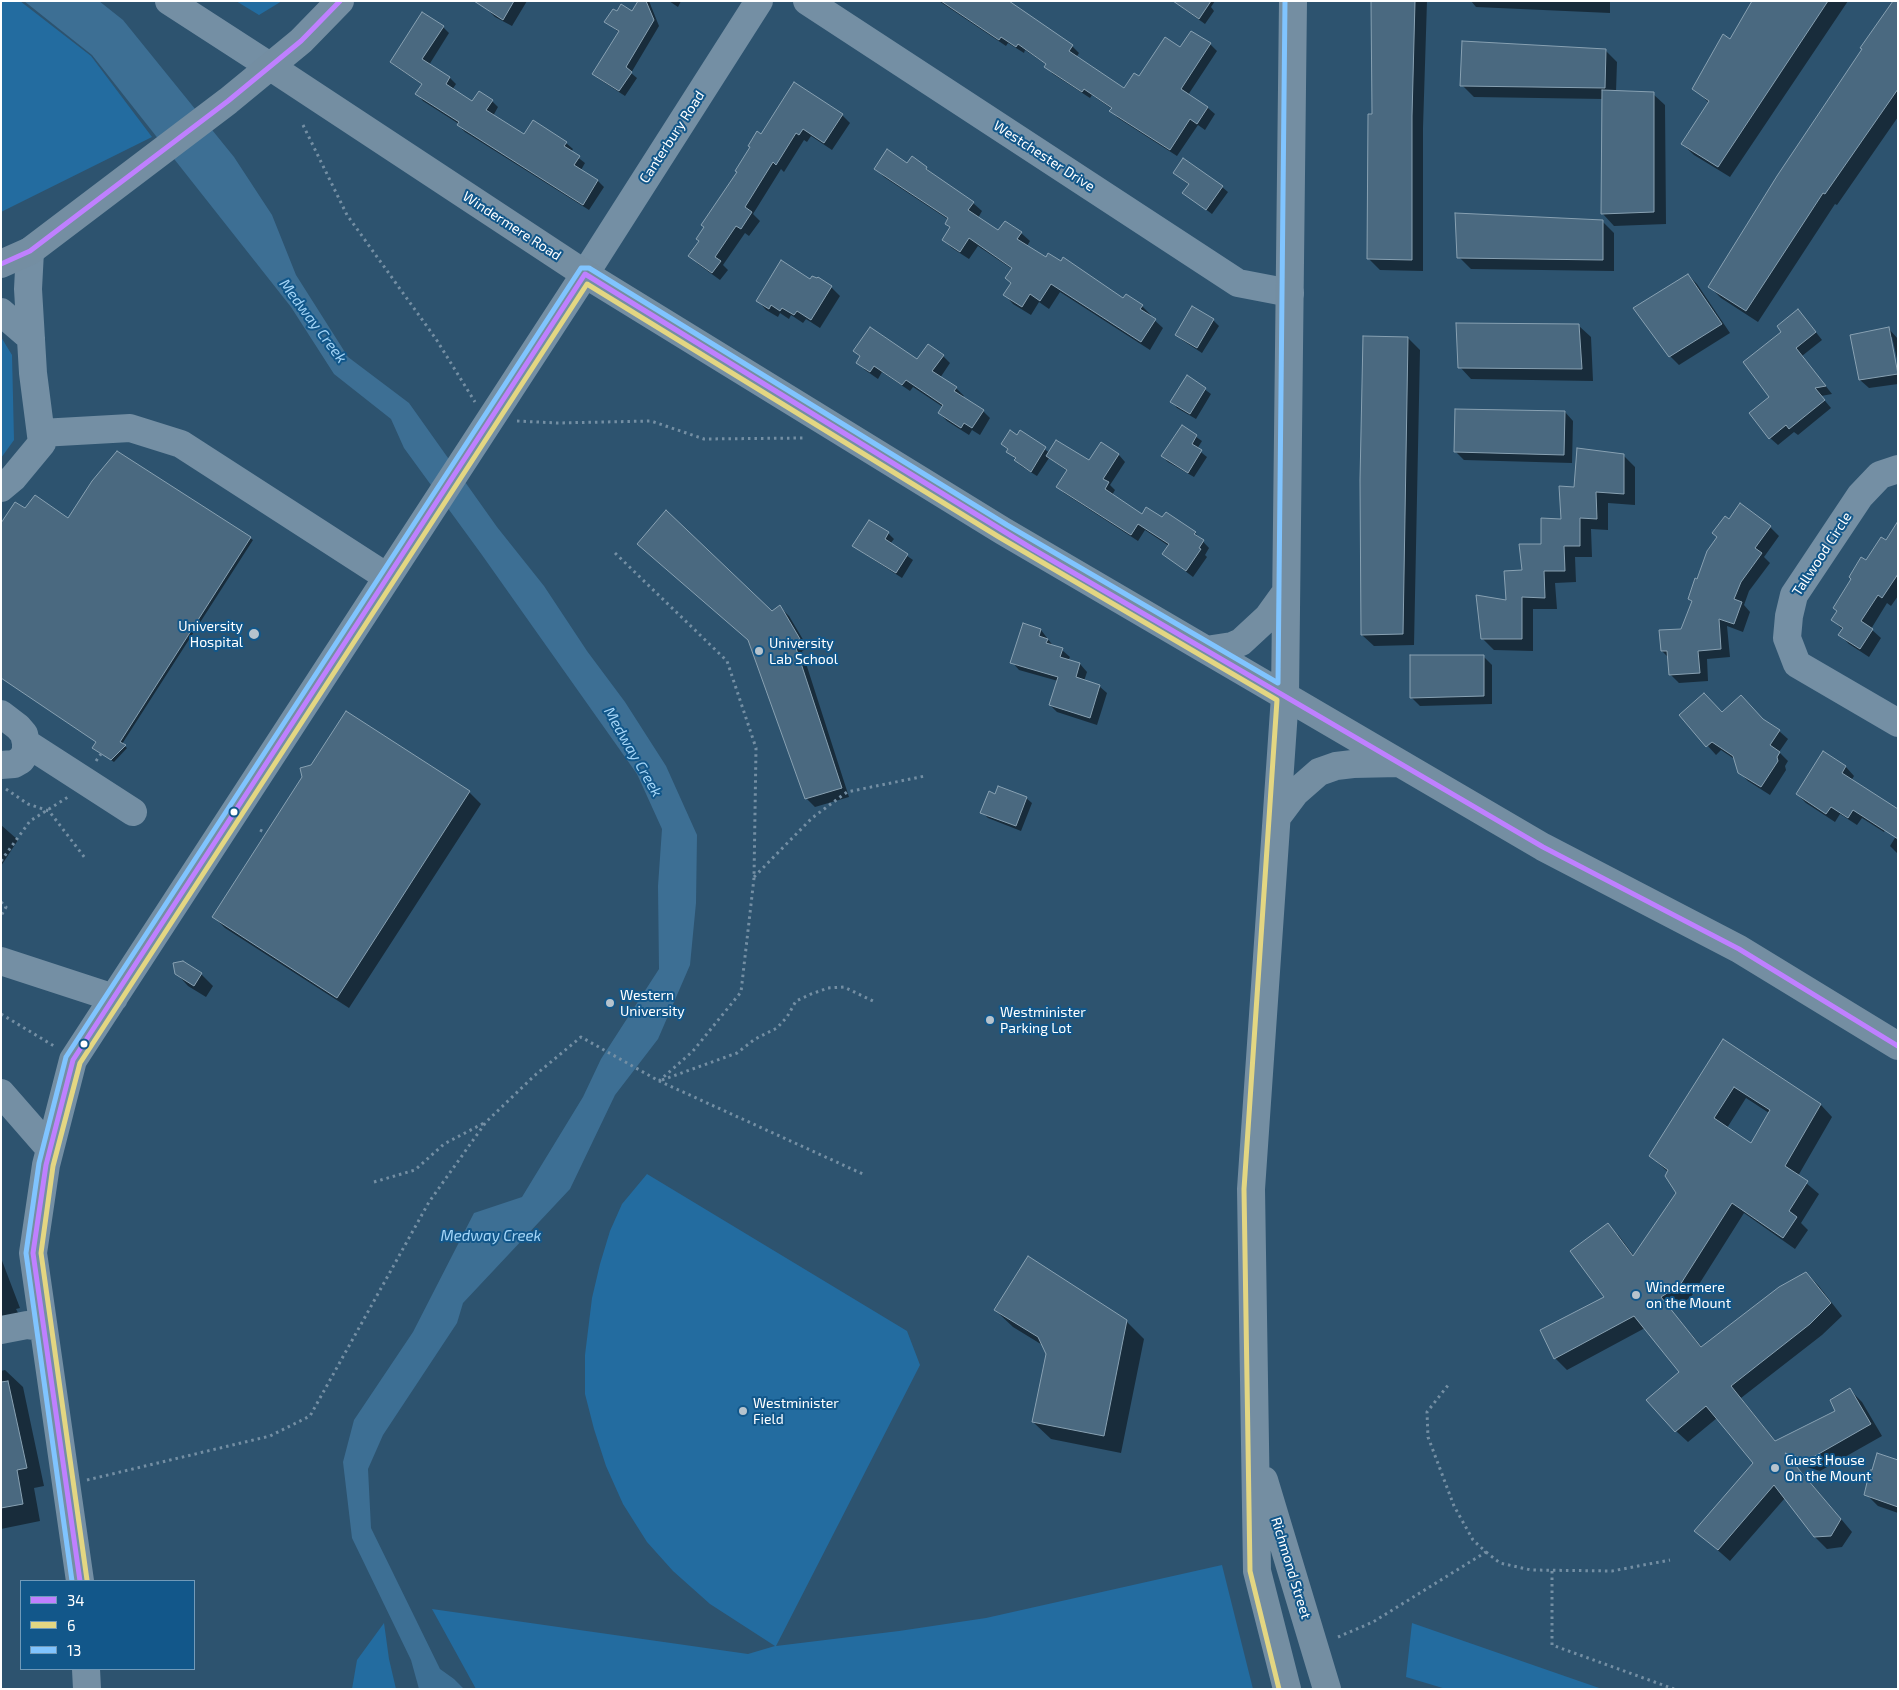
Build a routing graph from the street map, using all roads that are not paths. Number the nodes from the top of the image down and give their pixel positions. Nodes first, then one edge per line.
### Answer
1 (169, 1) edge
2 (340, 1) edge
3 (759, 1) edge
4 (807, 1) edge
5 (1293, 1) edge
6 (271, 67) junction
7 (30, 251) junction
8 (1, 264) edge
9 (584, 274) junction
10 (1290, 293) junction
11 (1, 312) edge
12 (31, 338) junction
13 (41, 433) junction
14 (1898, 469) edge
15 (1, 488) edge
16 (387, 577) junction
17 (1286, 592) junction
18 (1206, 650) junction
19 (1285, 696) junction
20 (1, 714) edge
21 (1898, 723) edge
22 (26, 743) junction
23 (1399, 763) junction
24 (1, 765) edge
25 (133, 812) dead end
26 (1277, 817) junction
27 (1, 961) edge
28 (114, 998) junction
29 (1898, 1046) edge
30 (1, 1093) edge
31 (50, 1150) junction
32 (44, 1327) junction
33 (1, 1330) edge
34 (1255, 1448) junction
35 (80, 1580) edge
36 (86, 1670) edge
37 (1324, 1679) edge
38 (87, 1689) edge
39 (1287, 1689) edge

1 - 6 street, Windermere Road
2 - 6 main road
3 - 9 street, Canterbury Road
4 - 10 street, Westchester Drive
5 - 10 main road, Richmond Street
6 - 7 main road
6 - 9 main road, Windermere Road
7 - 8 main road
7 - 12 street
9 - 16 street, Canterbury Road
9 - 18 main road, Windermere Road
10 - 17 main road, Richmond Street
11 - 12 street
12 - 13 street
13 - 15 street
13 - 16 street
14 - 21 street, Tallwood Circle
16 - 28 street, Canterbury Road
17 - 18 main road
17 - 19 main road, Richmond Street
18 - 19 main road, Windermere Road
19 - 23 main road, Windermere Road
19 - 26 main road, Richmond Street
20 - 22 street
22 - 24 street
22 - 25 street
23 - 26 main road
23 - 29 main road, Windermere Road
26 - 34 main road, Richmond Street
27 - 28 street
28 - 31 street, Canterbury Road
30 - 31 street
31 - 32 street, Canterbury Road
32 - 33 street
32 - 35 street, Canterbury Road
34 - 37 main road, Richmond Street
34 - 39 main road, Richmond Street
36 - 38 street

